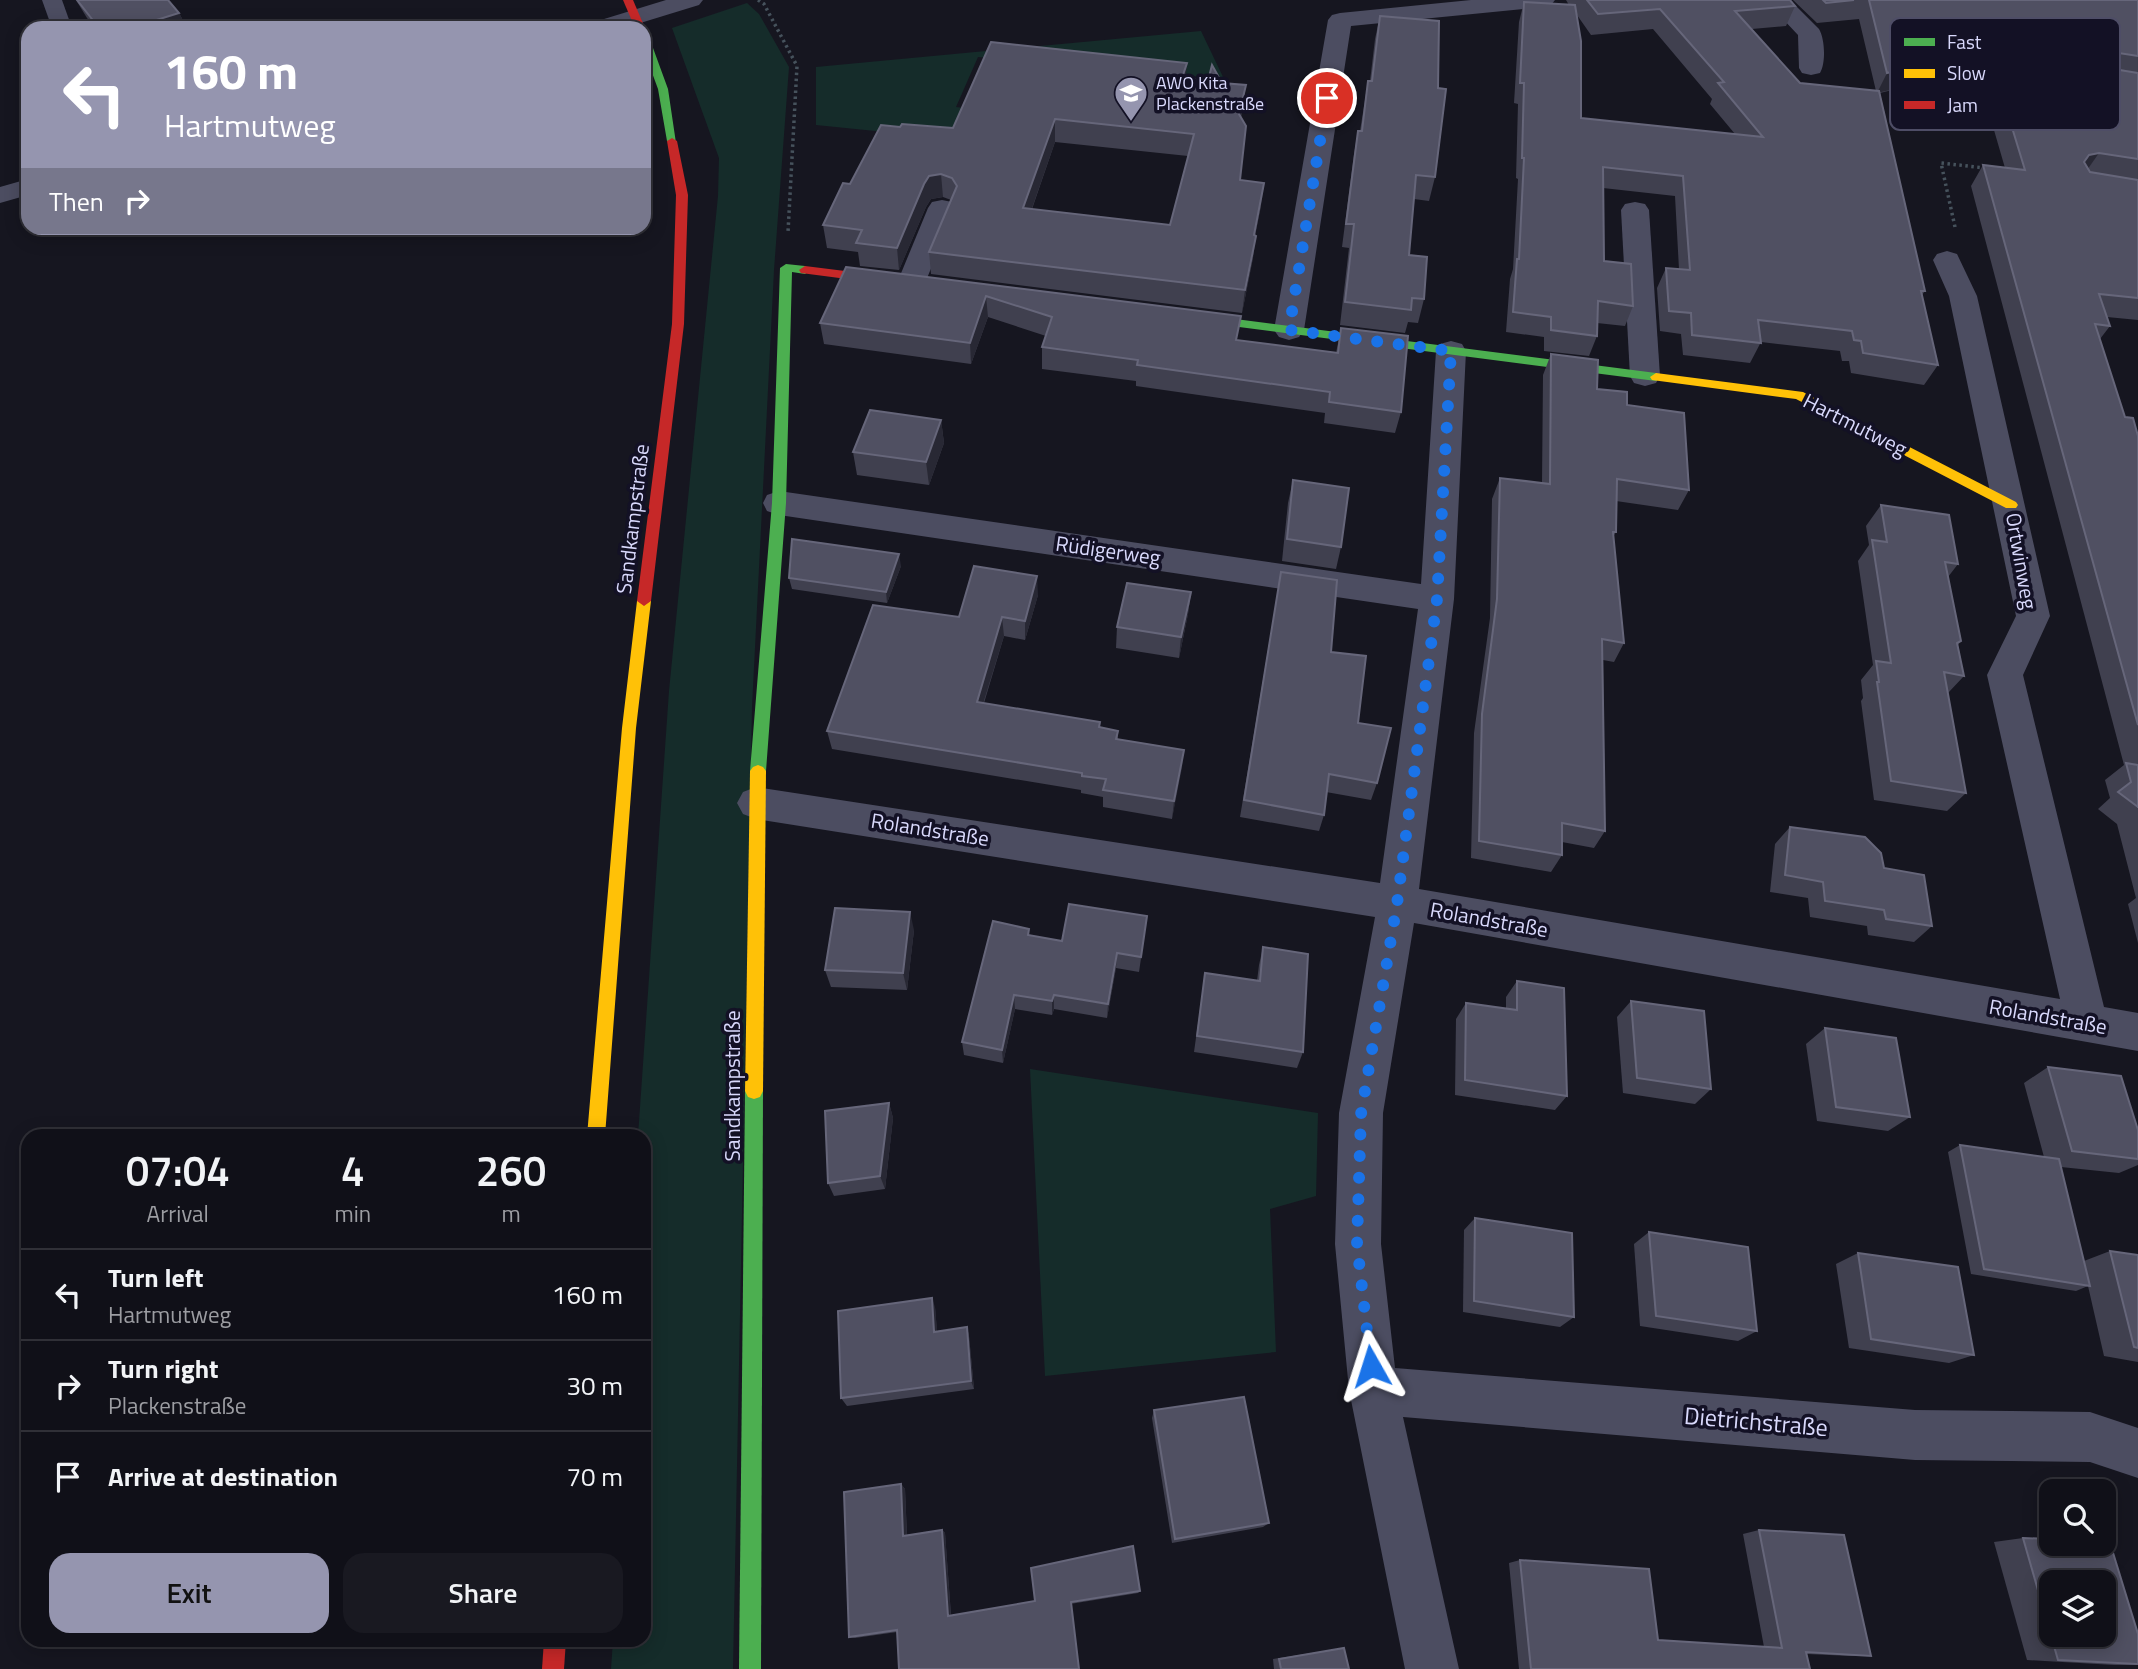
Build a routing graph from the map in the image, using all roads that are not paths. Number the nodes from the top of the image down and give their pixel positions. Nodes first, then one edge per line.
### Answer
1 (52, 0) edge
2 (691, 0) edge
3 (1543, 0) edge
4 (1777, 0) edge
5 (60, 21) edge
6 (637, 21) edge
7 (651, 58) edge
8 (1811, 68) dead end
9 (21, 189) edge
10 (0, 195) edge
11 (942, 208) dead end
12 (1636, 210) dead end
13 (1947, 260) road end
14 (918, 284) joint
15 (1168, 315) edge
16 (1289, 330) junction
17 (1451, 351) junction
18 (1646, 376) junction
19 (779, 503) junction
20 (2011, 505) junction
21 (1437, 599) junction
22 (756, 803) junction
23 (1397, 904) junction
24 (2087, 1024) junction
25 (2138, 1032) edge
26 (597, 1129) edge
27 (1373, 1390) junction
28 (2138, 1453) edge
29 (555, 1647) edge
30 (553, 1669) edge
31 (750, 1669) edge
32 (1432, 1669) edge

1 - 5 lane
2 - 6 street
3 - 16 street
4 - 8 street
7 - 26 street, Sandkampstraße
9 - 10 street
11 - 14 street
12 - 18 street
13 - 20 street, Ortwinweg
14 - 19 street, Sandkampstraße
15 - 16 street, Hartmutweg
16 - 17 street, Hartmutweg
17 - 18 street, Hartmutweg
17 - 21 street
18 - 20 street, Hartmutweg
19 - 21 street, Rüdigerweg
19 - 22 street, Sandkampstraße
20 - 24 street, Ortwinweg
21 - 23 street
22 - 23 street, Rolandstraße
22 - 31 street, Sandkampstraße
23 - 24 street, Rolandstraße
23 - 27 street
24 - 25 street, Rolandstraße
27 - 28 street, Dietrichstraße
27 - 32 street
29 - 30 street

